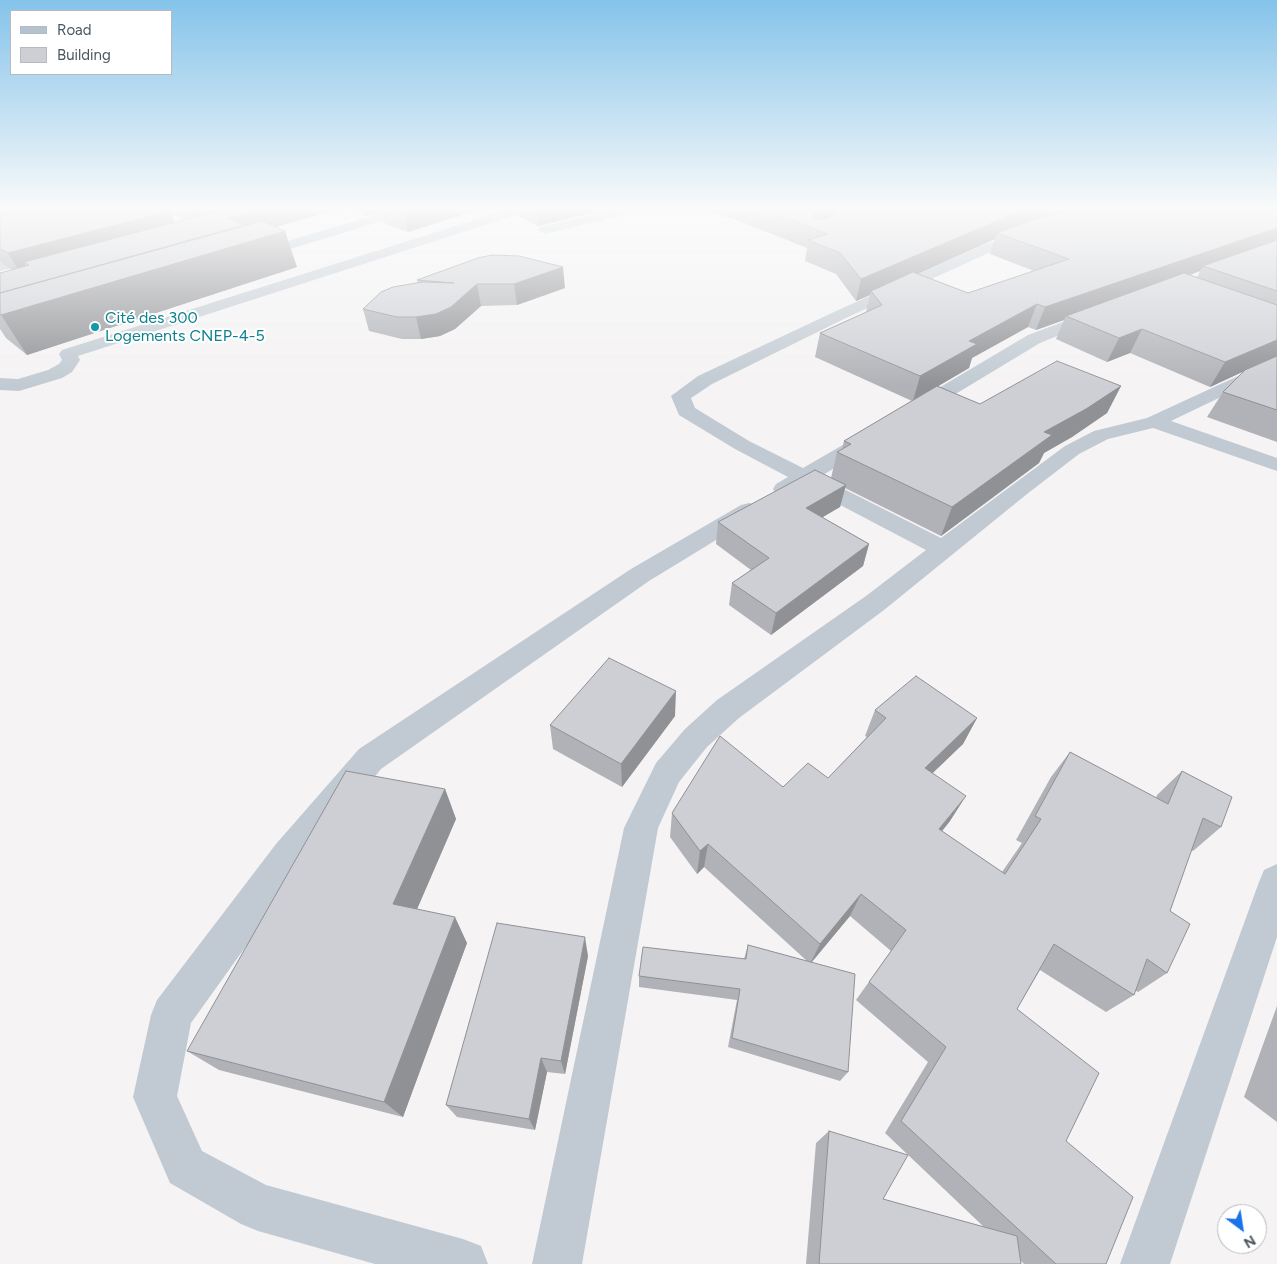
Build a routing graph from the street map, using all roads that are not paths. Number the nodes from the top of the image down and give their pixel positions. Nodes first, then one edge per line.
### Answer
1 (334, 269) edge
2 (941, 269) edge
3 (1112, 310) edge
4 (1277, 363) edge
5 (0, 384) edge
6 (898, 420) edge
7 (1154, 422) junction
8 (881, 431) edge
9 (1277, 465) edge
10 (805, 476) junction
11 (943, 549) junction
12 (1277, 882) edge
13 (463, 1264) edge
14 (557, 1264) edge
15 (1145, 1264) edge

1 - 5 street
2 - 10 street
3 - 6 street
4 - 7 street
7 - 9 street
7 - 11 street
8 - 10 street
10 - 11 street
10 - 13 street
11 - 14 street
12 - 15 street

